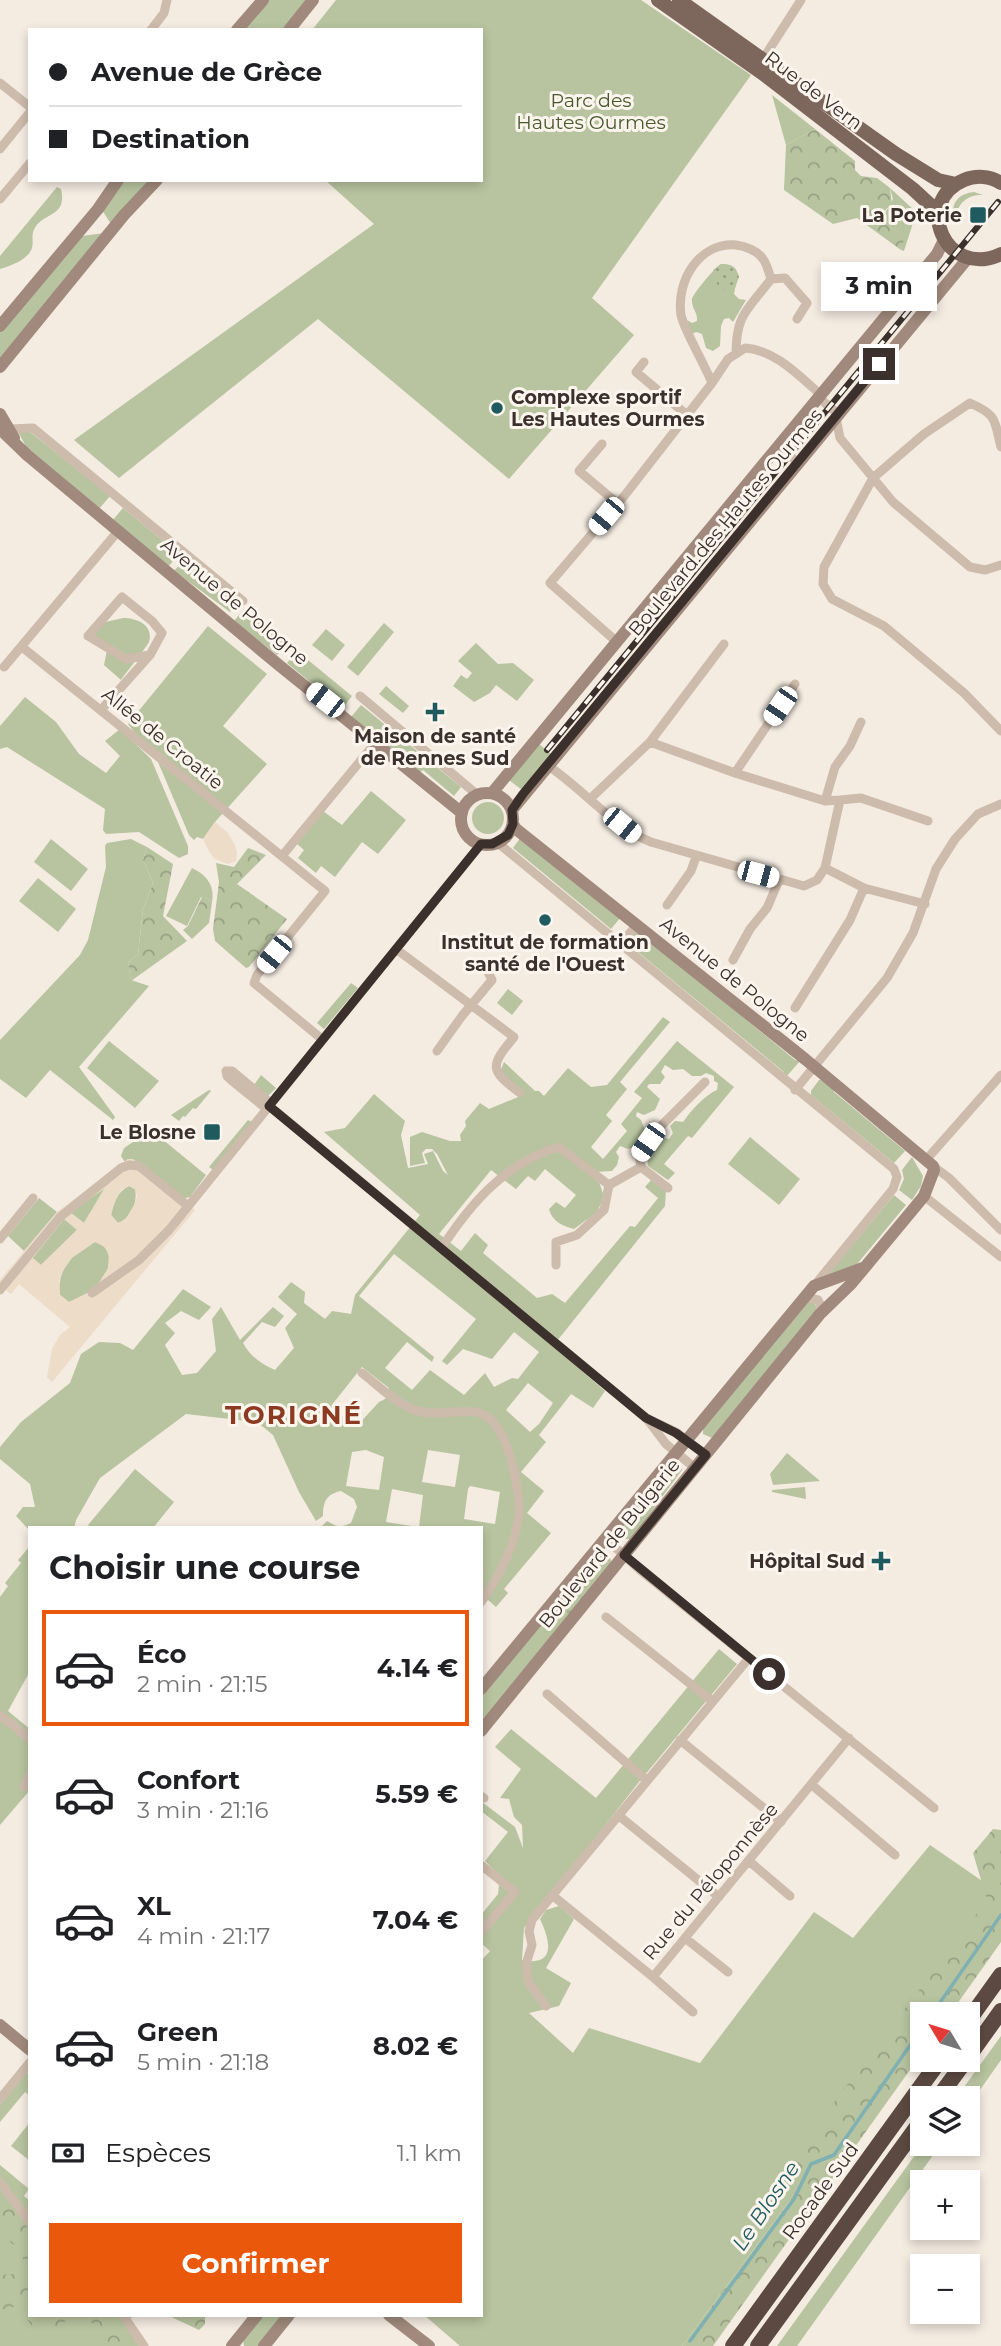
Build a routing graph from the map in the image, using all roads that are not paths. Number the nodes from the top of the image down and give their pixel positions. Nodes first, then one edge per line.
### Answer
1 (167, 0) edge
2 (262, 0) edge
3 (313, 0) edge
4 (679, 0) edge
5 (801, 0) edge
6 (662, 1) edge
7 (153, 28) edge
8 (239, 28) edge
9 (291, 28) edge
10 (763, 59) junction
11 (0, 83) edge
12 (28, 108) edge
13 (28, 113) edge
14 (0, 149) edge
15 (28, 165) edge
16 (117, 182) edge
17 (155, 182) edge
18 (1001, 183) edge
19 (956, 184) junction
20 (0, 199) edge
21 (939, 213) junction
22 (944, 240) junction
23 (1001, 254) edge
24 (968, 258) junction
25 (771, 279) junction
26 (797, 319) dead end
27 (0, 326) edge
28 (736, 354) junction
29 (644, 362) dead end
30 (0, 367) edge
31 (712, 383) junction
32 (664, 395) junction
33 (819, 395) junction
34 (658, 404) dead end
35 (0, 414) edge
36 (687, 415) junction
37 (837, 416) junction
38 (5, 429) edge
39 (840, 438) junction
40 (817, 440) junction
41 (602, 444) dead end
42 (778, 446) junction
43 (1001, 447) edge
44 (799, 463) junction
45 (873, 478) junction
46 (617, 503) junction
47 (118, 530) junction
48 (1001, 565) edge
49 (243, 601) dead end
50 (617, 642) junction
51 (724, 644) dead end
52 (22, 648) junction
53 (150, 655) junction
54 (4, 667) dead end
55 (795, 684) dead end
56 (360, 696) dead end
57 (101, 710) junction
58 (861, 722) dead end
59 (1001, 731) edge
60 (376, 742) junction
61 (650, 742) junction
62 (547, 765) junction
63 (735, 773) junction
64 (486, 794) junction
65 (591, 798) junction
66 (840, 800) junction
67 (825, 801) junction
68 (1001, 804) edge
69 (512, 810) junction
70 (462, 813) junction
71 (928, 821) dead end
72 (513, 824) junction
73 (498, 843) junction
74 (481, 844) junction
75 (282, 856) junction
76 (696, 857) junction
77 (825, 868) junction
78 (779, 880) junction
79 (864, 888) junction
80 (925, 904) junction
81 (667, 905) dead end
82 (637, 925) junction
83 (621, 943) junction
84 (397, 949) junction
85 (733, 960) dead end
86 (487, 970) dead end
87 (471, 1006) junction
88 (795, 1008) dead end
89 (323, 1040) junction
90 (437, 1051) dead end
91 (814, 1067) junction
92 (1001, 1074) edge
93 (705, 1082) dead end
94 (795, 1090) junction
95 (520, 1093) dead end
96 (269, 1106) junction
97 (930, 1163) junction
98 (641, 1167) junction
99 (609, 1185) junction
100 (668, 1188) dead end
101 (924, 1195) junction
102 (33, 1198) dead end
103 (188, 1206) junction
104 (1001, 1230) edge
105 (0, 1239) edge
106 (442, 1249) junction
107 (1001, 1257) edge
108 (556, 1265) dead end
109 (863, 1268) junction
110 (814, 1286) junction
111 (0, 1290) edge
112 (92, 1293) dead end
113 (805, 1297) junction
114 (820, 1314) junction
115 (362, 1373) dead end
116 (646, 1418) junction
117 (686, 1440) junction
118 (676, 1452) junction
119 (706, 1455) junction
120 (695, 1468) junction
121 (605, 1538) junction
122 (624, 1555) junction
123 (483, 1599) edge
124 (606, 1617) dead end
125 (748, 1658) junction
126 (483, 1687) edge
127 (547, 1693) dead end
128 (712, 1701) junction
129 (3, 1717) edge
130 (483, 1729) edge
131 (28, 1737) edge
132 (849, 1738) junction
133 (680, 1740) junction
134 (28, 1778) edge
135 (646, 1780) junction
136 (812, 1785) junction
137 (24, 1787) dead end
138 (934, 1808) dead end
139 (618, 1815) junction
140 (781, 1822) junction
141 (895, 1855) dead end
142 (749, 1861) junction
143 (483, 1867) edge
144 (552, 1895) junction
145 (790, 1896) dead end
146 (719, 1897) junction
147 (483, 1930) edge
148 (685, 1938) junction
149 (728, 1972) dead end
150 (1001, 1975) edge
151 (653, 1977) junction
152 (980, 2004) edge
153 (547, 2006) dead end
154 (694, 2011) dead end
155 (1001, 2011) edge
156 (0, 2025) edge
157 (980, 2040) edge
158 (28, 2048) edge
159 (28, 2064) edge
160 (931, 2072) edge
161 (0, 2099) edge
162 (910, 2137) edge
163 (0, 2182) edge
164 (28, 2220) edge
165 (124, 2317) edge
166 (255, 2317) edge
167 (287, 2317) edge
168 (393, 2317) edge
169 (426, 2344) edge
170 (144, 2346) edge
171 (232, 2346) edge
172 (264, 2346) edge
173 (733, 2346) edge
174 (758, 2346) edge

1 - 7 street
2 - 8 street
3 - 9 street
4 - 10 main road, Rue de Vern
5 - 10 street
6 - 21 main road, Rue de Vern
10 - 19 main road, Rue de Vern
11 - 12 street
13 - 14 street
15 - 20 street
16 - 27 street
17 - 30 street
18 - 19 main road
19 - 21 main road
21 - 22 main road
22 - 24 main road
22 - 33 street, Boulevard des Hautes Ourmes
23 - 24 main road
24 - 37 street, Boulevard des Hautes Ourmes
25 - 26 street
25 - 28 street
25 - 31 street
28 - 31 street
28 - 33 street
29 - 32 street
31 - 36 street
32 - 34 street
32 - 36 street
33 - 37 street
33 - 42 street, Boulevard des Hautes Ourmes
35 - 38 street, Avenue de Pologne
36 - 46 street
37 - 39 street
37 - 40 street, Boulevard des Hautes Ourmes
38 - 47 street, Avenue de Pologne
38 - 49 street, Avenue de Pologne
39 - 40 street
39 - 45 street
40 - 44 street, Boulevard des Hautes Ourmes
41 - 46 street
42 - 44 street
42 - 50 street, Boulevard des Hautes Ourmes
43 - 45 street
44 - 62 street, Boulevard des Hautes Ourmes
45 - 48 street
45 - 59 street
46 - 50 street
47 - 52 street
47 - 60 street, Avenue de Pologne
50 - 64 street, Boulevard des Hautes Ourmes
51 - 61 street
52 - 54 street
52 - 57 street, Allée de Croatie
53 - 53 street
53 - 57 street
55 - 63 street
56 - 64 street
57 - 75 street, Allée de Croatie
58 - 67 street
60 - 70 street, Avenue de Pologne
60 - 75 street
61 - 63 street
61 - 65 street
62 - 65 street
62 - 69 street, Boulevard des Hautes Ourmes
63 - 67 street
64 - 69 street
64 - 70 street
65 - 76 street
66 - 67 street
66 - 71 street
66 - 77 street
68 - 80 street
69 - 72 street
70 - 74 street
72 - 73 street
72 - 82 street, Avenue de Pologne
73 - 74 street
73 - 83 street
74 - 84 street
75 - 89 street, Allée de Croatie
76 - 78 street
76 - 81 street
77 - 78 street
77 - 79 street
78 - 85 street
79 - 80 street
79 - 88 street
80 - 91 street
82 - 83 street
82 - 91 street, Avenue de Pologne
83 - 94 street
84 - 87 street
84 - 89 street
86 - 87 street
87 - 90 street
87 - 95 street
89 - 96 street
91 - 94 street
91 - 97 street, Avenue de Pologne
92 - 97 street
93 - 98 street
94 - 110 street, Boulevard de Bulgarie
96 - 96 street
96 - 103 street
96 - 106 street
97 - 101 street, Boulevard de Bulgarie
97 - 104 street
98 - 99 street
98 - 100 street
99 - 106 street
99 - 108 street
101 - 107 street
101 - 109 street, Boulevard de Bulgarie
102 - 105 street
103 - 111 street
103 - 112 street
106 - 116 street
109 - 110 street, Boulevard de Bulgarie
109 - 114 street, Boulevard de Bulgarie
110 - 113 street, Boulevard de Bulgarie
113 - 114 street
113 - 117 street, Boulevard de Bulgarie
114 - 119 street, Boulevard de Bulgarie
115 - 123 street
116 - 117 street
116 - 118 street
117 - 118 street, Boulevard de Bulgarie
117 - 119 street
118 - 120 street
118 - 121 street, Boulevard de Bulgarie
119 - 120 street, Boulevard de Bulgarie
120 - 122 street, Boulevard de Bulgarie
121 - 122 street
121 - 126 street, Boulevard de Bulgarie
122 - 125 street
122 - 130 street, Boulevard de Bulgarie
124 - 128 street
125 - 128 street
125 - 132 street
127 - 135 street
128 - 133 street
129 - 131 street
132 - 136 street, Rue du Péloponnèse
132 - 138 street
133 - 135 street
133 - 140 street
134 - 137 street
135 - 139 street
136 - 140 street, Rue du Péloponnèse
136 - 141 street
139 - 144 street
139 - 146 street
140 - 142 street, Rue du Péloponnèse
142 - 145 street
142 - 146 street, Rue du Péloponnèse
143 - 147 street
144 - 151 street, Rue du Péloponnèse
144 - 153 street
146 - 148 street, Rue du Péloponnèse
148 - 149 street
148 - 151 street, Rue du Péloponnèse
150 - 152 highway
151 - 154 street
155 - 157 highway
156 - 158 street
159 - 161 street
160 - 173 highway, Rocade Sud
162 - 174 highway
163 - 164 street
165 - 170 street
166 - 171 street
167 - 172 street
168 - 169 street

